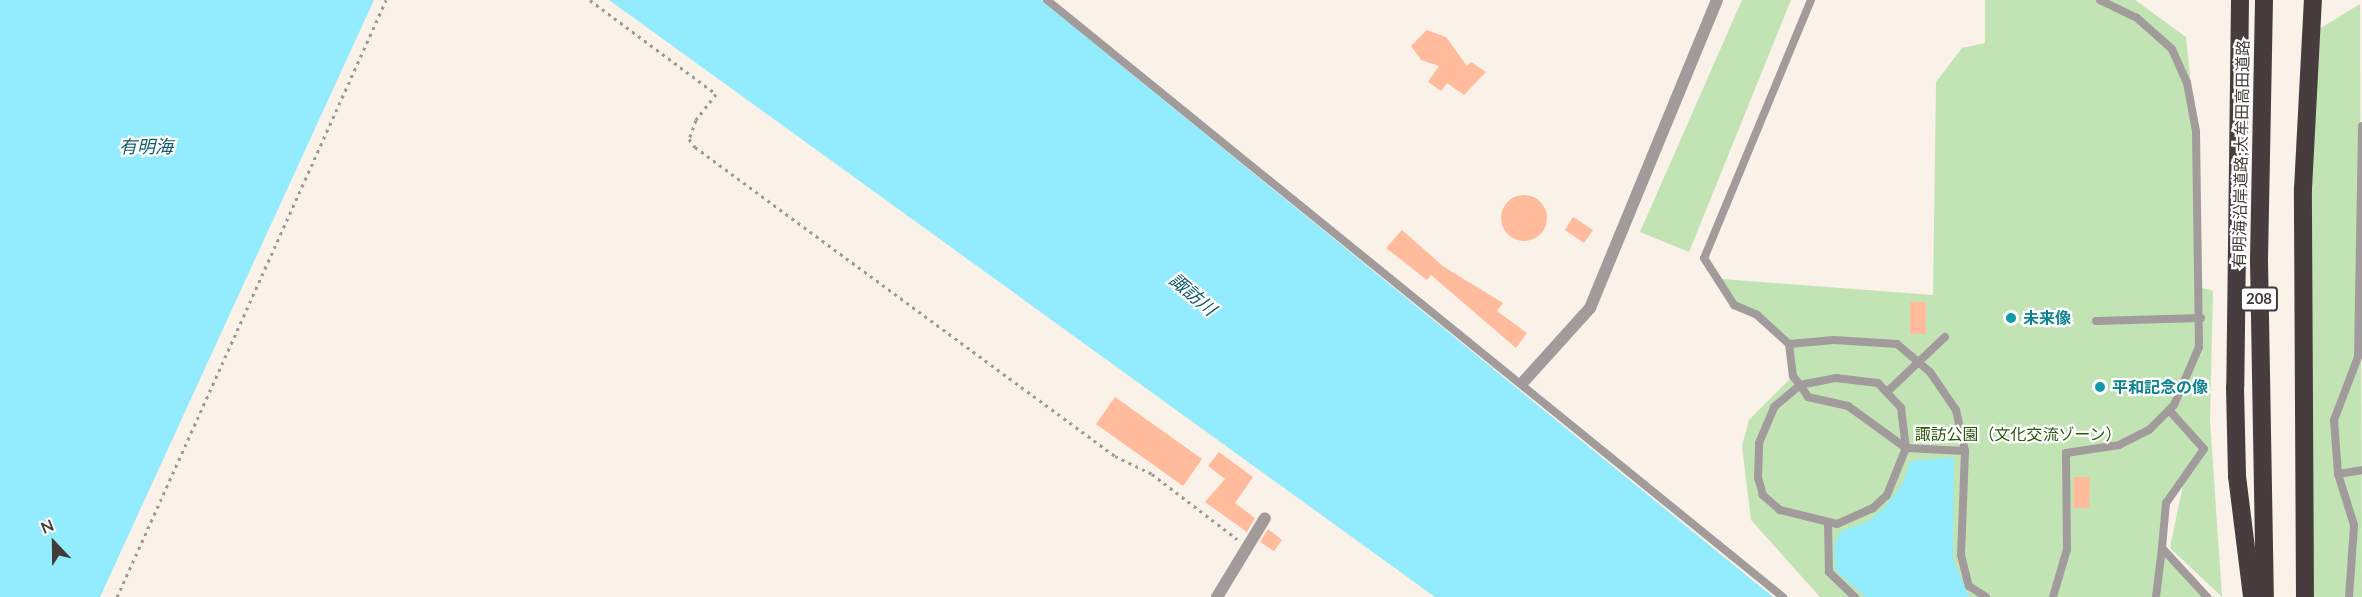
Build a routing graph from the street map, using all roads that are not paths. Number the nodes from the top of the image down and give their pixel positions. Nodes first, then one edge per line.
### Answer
1 (1047, 0) edge
2 (1717, 0) edge
3 (1811, 0) edge
4 (2100, 0) edge
5 (2240, 0) edge
6 (2264, 0) edge
7 (2313, 0) edge
8 (2362, 126) edge
9 (2360, 284) edge
10 (2201, 318) junction
11 (2096, 321) dead end
12 (1945, 337) dead end
13 (1789, 344) junction
14 (1917, 361) junction
15 (1525, 380) dead end
16 (1800, 385) junction
17 (1887, 392) junction
18 (2169, 410) junction
19 (1906, 448) junction
20 (1965, 451) junction
21 (2362, 470) edge
22 (2338, 474) junction
23 (1265, 518) dead end
24 (1828, 522) junction
25 (2162, 548) junction
26 (2055, 596) edge
27 (1217, 597) edge
28 (1783, 597) edge
29 (1856, 597) edge
30 (1986, 597) edge
31 (2156, 597) edge
32 (2207, 597) edge
33 (2252, 597) edge
34 (2265, 597) edge
35 (2305, 597) edge
36 (2349, 597) edge

1 - 28 lane
2 - 15 street
3 - 13 lane
4 - 10 lane
5 - 33 highway
6 - 34 highway, 有明海沿岸道路;大牟田高田道路 / 208
7 - 35 highway
8 - 9 lane
9 - 22 lane
10 - 11 lane
10 - 18 lane
12 - 14 lane
13 - 14 lane
13 - 16 lane
14 - 17 lane
14 - 20 lane
16 - 17 lane
16 - 19 lane
16 - 24 lane
17 - 19 lane
18 - 25 lane
18 - 26 lane
19 - 20 lane
19 - 24 lane
20 - 30 lane
21 - 22 lane
22 - 36 lane
23 - 27 street
24 - 29 lane
25 - 31 lane
25 - 32 lane

